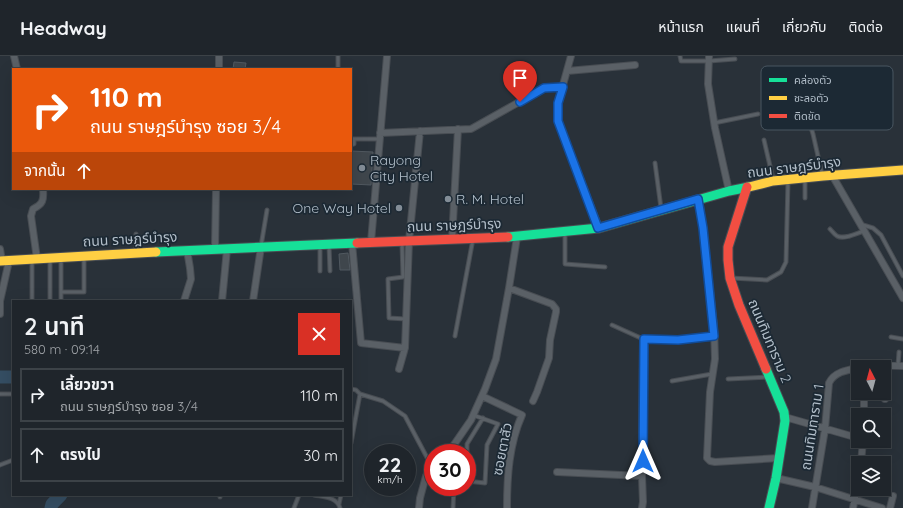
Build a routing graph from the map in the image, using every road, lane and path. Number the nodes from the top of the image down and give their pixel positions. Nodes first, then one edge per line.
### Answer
1 (14, 56) edge
2 (219, 56) edge
3 (338, 56) edge
4 (387, 56) edge
5 (571, 56) edge
6 (680, 56) edge
7 (709, 59) edge
8 (735, 59) dead end
9 (634, 65) dead end
10 (17, 68) edge
11 (219, 68) edge
12 (338, 68) edge
13 (567, 72) junction
14 (563, 87) junction
15 (758, 114) dead end
16 (714, 123) junction
17 (458, 130) junction
18 (812, 130) edge
19 (420, 131) junction
20 (380, 136) junction
21 (352, 139) edge
22 (764, 140) dead end
23 (655, 163) dead end
24 (903, 170) edge
25 (827, 176) junction
26 (805, 178) junction
27 (788, 180) junction
28 (773, 181) junction
29 (747, 187) junction
30 (43, 190) edge
31 (216, 190) edge
32 (729, 191) junction
33 (805, 198) dead end
34 (698, 199) junction
35 (267, 210) dead end
36 (661, 210) junction
37 (598, 228) junction
38 (862, 228) junction
39 (830, 229) dead end
40 (565, 233) junction
41 (136, 234) dead end
42 (518, 237) junction
43 (473, 239) junction
44 (452, 240) junction
45 (406, 241) junction
46 (371, 242) junction
47 (352, 243) junction
48 (320, 244) junction
49 (329, 244) junction
50 (261, 247) junction
51 (0, 249) edge
52 (215, 249) junction
53 (227, 249) junction
54 (187, 250) junction
55 (136, 253) junction
56 (84, 256) junction
57 (61, 257) junction
58 (50, 258) junction
59 (35, 259) junction
60 (4, 261) edge
61 (605, 267) dead end
62 (320, 271) dead end
63 (330, 271) dead end
64 (903, 276) edge
65 (730, 278) junction
66 (509, 288) junction
67 (61, 292) junction
68 (903, 298) edge
69 (32, 300) edge
70 (50, 300) edge
71 (61, 300) edge
72 (184, 300) edge
73 (222, 300) edge
74 (253, 300) edge
75 (0, 314) edge
76 (406, 319) junction
77 (612, 325) dead end
78 (455, 336) dead end
79 (714, 336) junction
80 (891, 337) dead end
81 (644, 339) junction
82 (903, 339) edge
83 (405, 348) junction
84 (899, 352) dead end
85 (900, 366) edge
86 (399, 369) dead end
87 (851, 369) edge
88 (714, 374) junction
89 (770, 377) junction
90 (728, 379) dead end
91 (672, 380) dead end
92 (352, 389) edge
93 (0, 394) edge
94 (12, 394) edge
95 (360, 394) junction
96 (482, 396) junction
97 (533, 401) dead end
98 (473, 415) junction
99 (785, 417) junction
100 (483, 418) junction
101 (825, 428) junction
102 (851, 436) edge
103 (352, 438) edge
104 (455, 444) edge
105 (467, 444) edge
106 (424, 451) edge
107 (779, 458) junction
108 (12, 460) edge
109 (0, 465) edge
110 (557, 472) dead end
111 (642, 476) junction
112 (776, 478) junction
113 (476, 482) edge
114 (424, 483) edge
115 (815, 488) junction
116 (299, 496) edge
117 (318, 496) edge
118 (341, 496) edge
119 (454, 496) edge
120 (855, 496) edge
121 (893, 496) dead end
122 (854, 500) junction
123 (339, 506) edge
124 (294, 508) edge
125 (418, 508) edge
126 (453, 508) edge
127 (507, 508) edge
128 (642, 508) edge
129 (769, 508) edge
130 (812, 508) edge
131 (853, 508) edge
132 (882, 508) edge
133 (890, 508) edge

1 - 10 street
2 - 11 street
3 - 12 lane
4 - 20 street
5 - 13 street
6 - 7 lane
7 - 8 lane
7 - 16 street
9 - 13 street
13 - 14 street
14 - 17 street
14 - 37 street
15 - 16 lane
16 - 32 street
17 - 19 street
17 - 44 street
18 - 25 lane
19 - 20 street
19 - 45 street
20 - 21 lane
20 - 46 street
22 - 28 lane
23 - 36 lane
24 - 25 street, ถนน ราษฎร์บำรุง
25 - 26 street, ถนน ราษฎร์บำรุง
25 - 38 street
26 - 27 street, ถนน ราษฎร์บำรุง
26 - 33 lane
27 - 28 street, ถนน ราษฎร์บำรุง
27 - 65 lane
28 - 29 street, ถนน ราษฎร์บำรุง
29 - 32 street, ถนน ราษฎร์บำรุง
29 - 65 street, ถนนทิมทาราม 2
30 - 59 street
31 - 52 street
32 - 34 street, ถนน ราษฎร์บำรุง
34 - 36 street, ถนน ราษฎร์บำรุง
34 - 79 street
35 - 50 lane
36 - 37 street, ถนน ราษฎร์บำรุง
37 - 40 street, ถนน ราษฎร์บำรุง
38 - 39 lane
38 - 64 lane
38 - 68 street
40 - 42 street, ถนน ราษฎร์บำรุง
40 - 61 lane
41 - 55 lane
42 - 43 street, ถนน ราษฎร์บำรุง
42 - 66 street
43 - 44 street, ถนน ราษฎร์บำรุง
43 - 78 lane
44 - 45 street, ถนน ราษฎร์บำรุง
45 - 46 street, ถนน ราษฎร์บำรุง
45 - 76 street
45 - 76 lane
46 - 47 street, ถนน ราษฎร์บำรุง
47 - 49 street, ถนน ราษฎร์บำรุง
47 - 83 street
48 - 49 street, ถนน ราษฎร์บำรุง
48 - 50 street, ถนน ราษฎร์บำรุง
48 - 62 lane
49 - 63 lane
50 - 53 street, ถนน ราษฎร์บำรุง
50 - 74 street
51 - 60 street
52 - 53 street, ถนน ราษฎร์บำรุง
52 - 54 street, ถนน ราษฎร์บำรุง
53 - 73 street
54 - 55 street, ถนน ราษฎร์บำรุง
54 - 72 street
55 - 56 street, ถนน ราษฎร์บำรุง
56 - 57 street, ถนน ราษฎร์บำรุง
56 - 67 lane
57 - 58 street, ถนน ราษฎร์บำรุง
57 - 67 lane
58 - 59 street, ถนน ราษฎร์บำรุง
58 - 70 lane
59 - 60 street, ถนน ราษฎร์บำรุง
59 - 69 lane
60 - 75 street
65 - 89 street, ถนนทิมทาราม 2
66 - 96 street
66 - 97 street
67 - 71 lane
76 - 83 street
77 - 81 lane
79 - 81 street
79 - 88 street
80 - 82 lane
81 - 111 street
83 - 86 street
84 - 85 lane
87 - 101 street, ถนนทิมทาราม 1
88 - 91 lane
88 - 107 street
89 - 90 lane
89 - 99 street, ถนนทิมทาราม 2
92 - 95 lane
93 - 94 lane
95 - 103 lane
95 - 106 lane
96 - 98 street
96 - 127 street, ซอยตาสัว
98 - 100 lane
98 - 104 street
99 - 101 street
99 - 107 street, ถนนทิมทาราม 2
100 - 105 lane
100 - 113 lane
101 - 102 street
101 - 115 street, ถนนทิมทาราม 1
107 - 112 street, ถนนทิมทาราม 2
108 - 109 lane
110 - 111 street
111 - 128 street
112 - 115 street
112 - 129 street, ถนนทิมทาราม 2
114 - 125 street
115 - 122 street
115 - 130 street, ถนนทิมทาราม 1
116 - 124 lane
117 - 123 lane
118 - 123 lane
119 - 126 lane
120 - 122 street
121 - 133 street
122 - 131 street
122 - 132 street

